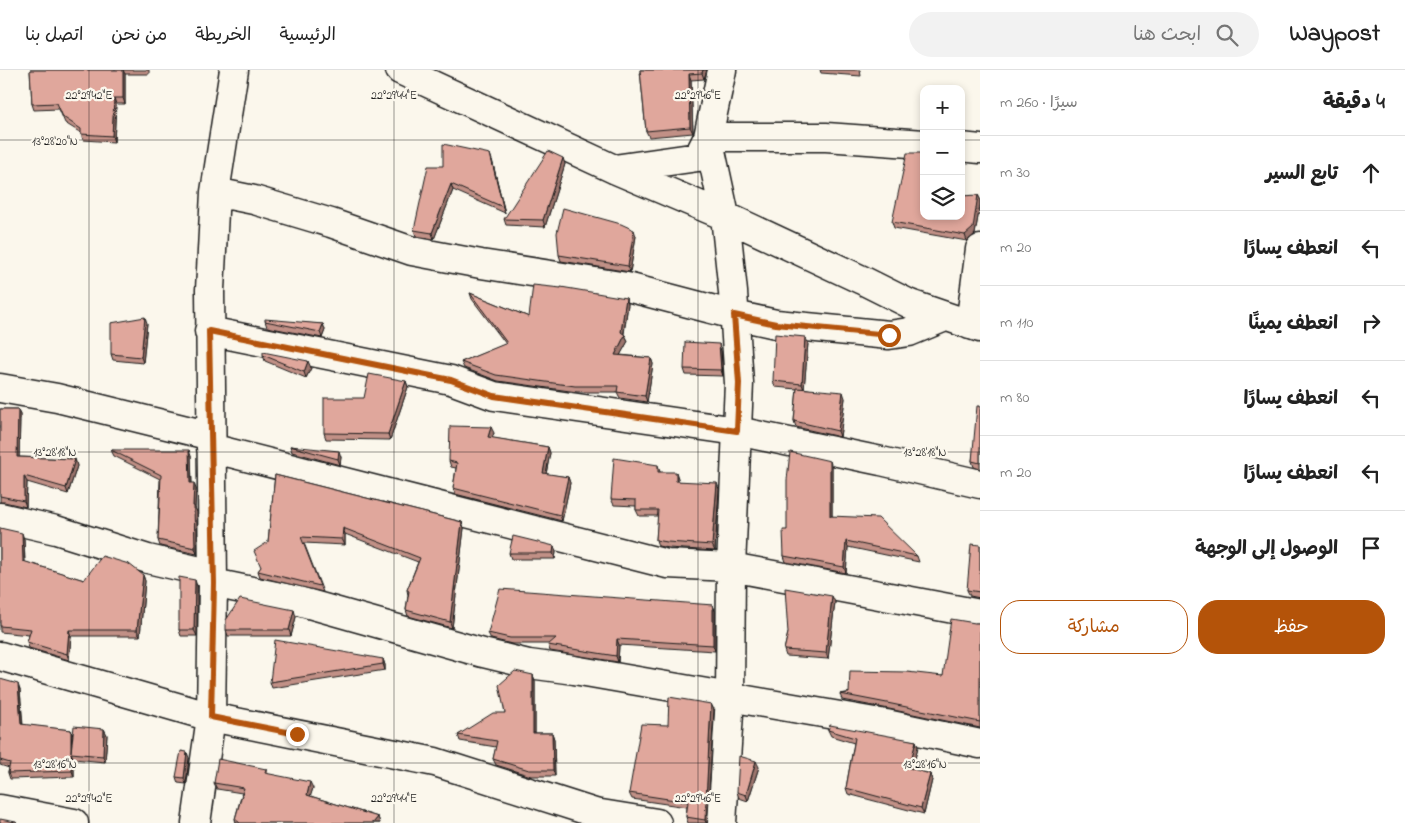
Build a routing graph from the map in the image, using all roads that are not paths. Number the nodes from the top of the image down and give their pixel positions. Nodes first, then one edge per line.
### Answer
1 (234, 70) edge
2 (400, 70) edge
3 (722, 70) edge
4 (708, 137) junction
5 (920, 144) edge
6 (965, 147) edge
7 (980, 148) edge
8 (614, 168) junction
9 (215, 192) junction
10 (725, 216) junction
11 (980, 249) edge
12 (734, 315) junction
13 (965, 323) edge
14 (209, 331) junction
15 (0, 388) edge
16 (737, 431) junction
17 (211, 442) junction
18 (980, 484) edge
19 (0, 517) edge
20 (731, 566) junction
21 (213, 579) junction
22 (980, 614) edge
23 (0, 656) edge
24 (730, 696) junction
25 (211, 717) junction
26 (980, 744) edge
27 (0, 809) edge
28 (74, 823) edge
29 (196, 823) edge
30 (657, 823) edge
31 (722, 823) edge

1 - 9 street
2 - 8 street
3 - 4 street
4 - 5 street
4 - 8 street
4 - 10 street
6 - 7 street
8 - 10 street
9 - 12 street
9 - 14 street
10 - 12 street
10 - 13 street
11 - 13 street
12 - 13 street
12 - 16 street
14 - 16 street
14 - 17 street
15 - 17 street
16 - 18 street
16 - 20 street
17 - 20 street
17 - 21 street
19 - 21 street
20 - 22 street
20 - 24 street
21 - 24 street
21 - 25 street
23 - 25 street
24 - 26 street
24 - 31 street
25 - 29 street
25 - 30 street
27 - 28 street

